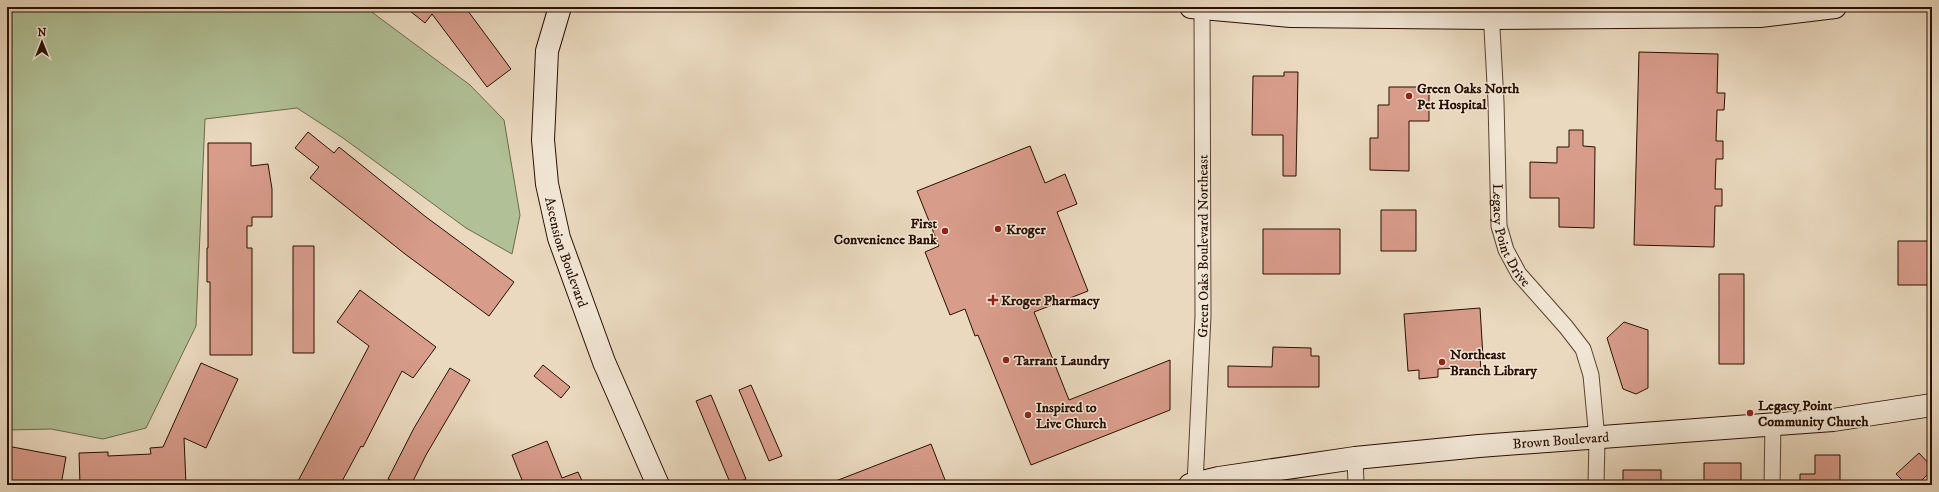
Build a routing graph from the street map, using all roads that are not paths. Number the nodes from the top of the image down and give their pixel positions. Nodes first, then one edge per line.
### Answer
1 (560, 7) edge
2 (1835, 7) edge
3 (1196, 8) edge
4 (1491, 12) edge
5 (1932, 405) edge
6 (1773, 424) junction
7 (1597, 439) junction
8 (1356, 458) junction
9 (1193, 484) edge
10 (658, 485) edge
11 (1356, 485) edge
12 (1596, 485) edge
13 (1772, 485) edge

1 - 10 street, Ascension Boulevard
2 - 4 street
3 - 4 street
3 - 9 street, Green Oaks Boulevard Northeast
4 - 7 street, Legacy Point Drive
5 - 6 street, Brown Boulevard
6 - 7 street, Brown Boulevard
6 - 13 street
7 - 8 street, Brown Boulevard
7 - 12 street, Legacy Point Drive
8 - 9 street, Brown Boulevard
8 - 11 street

